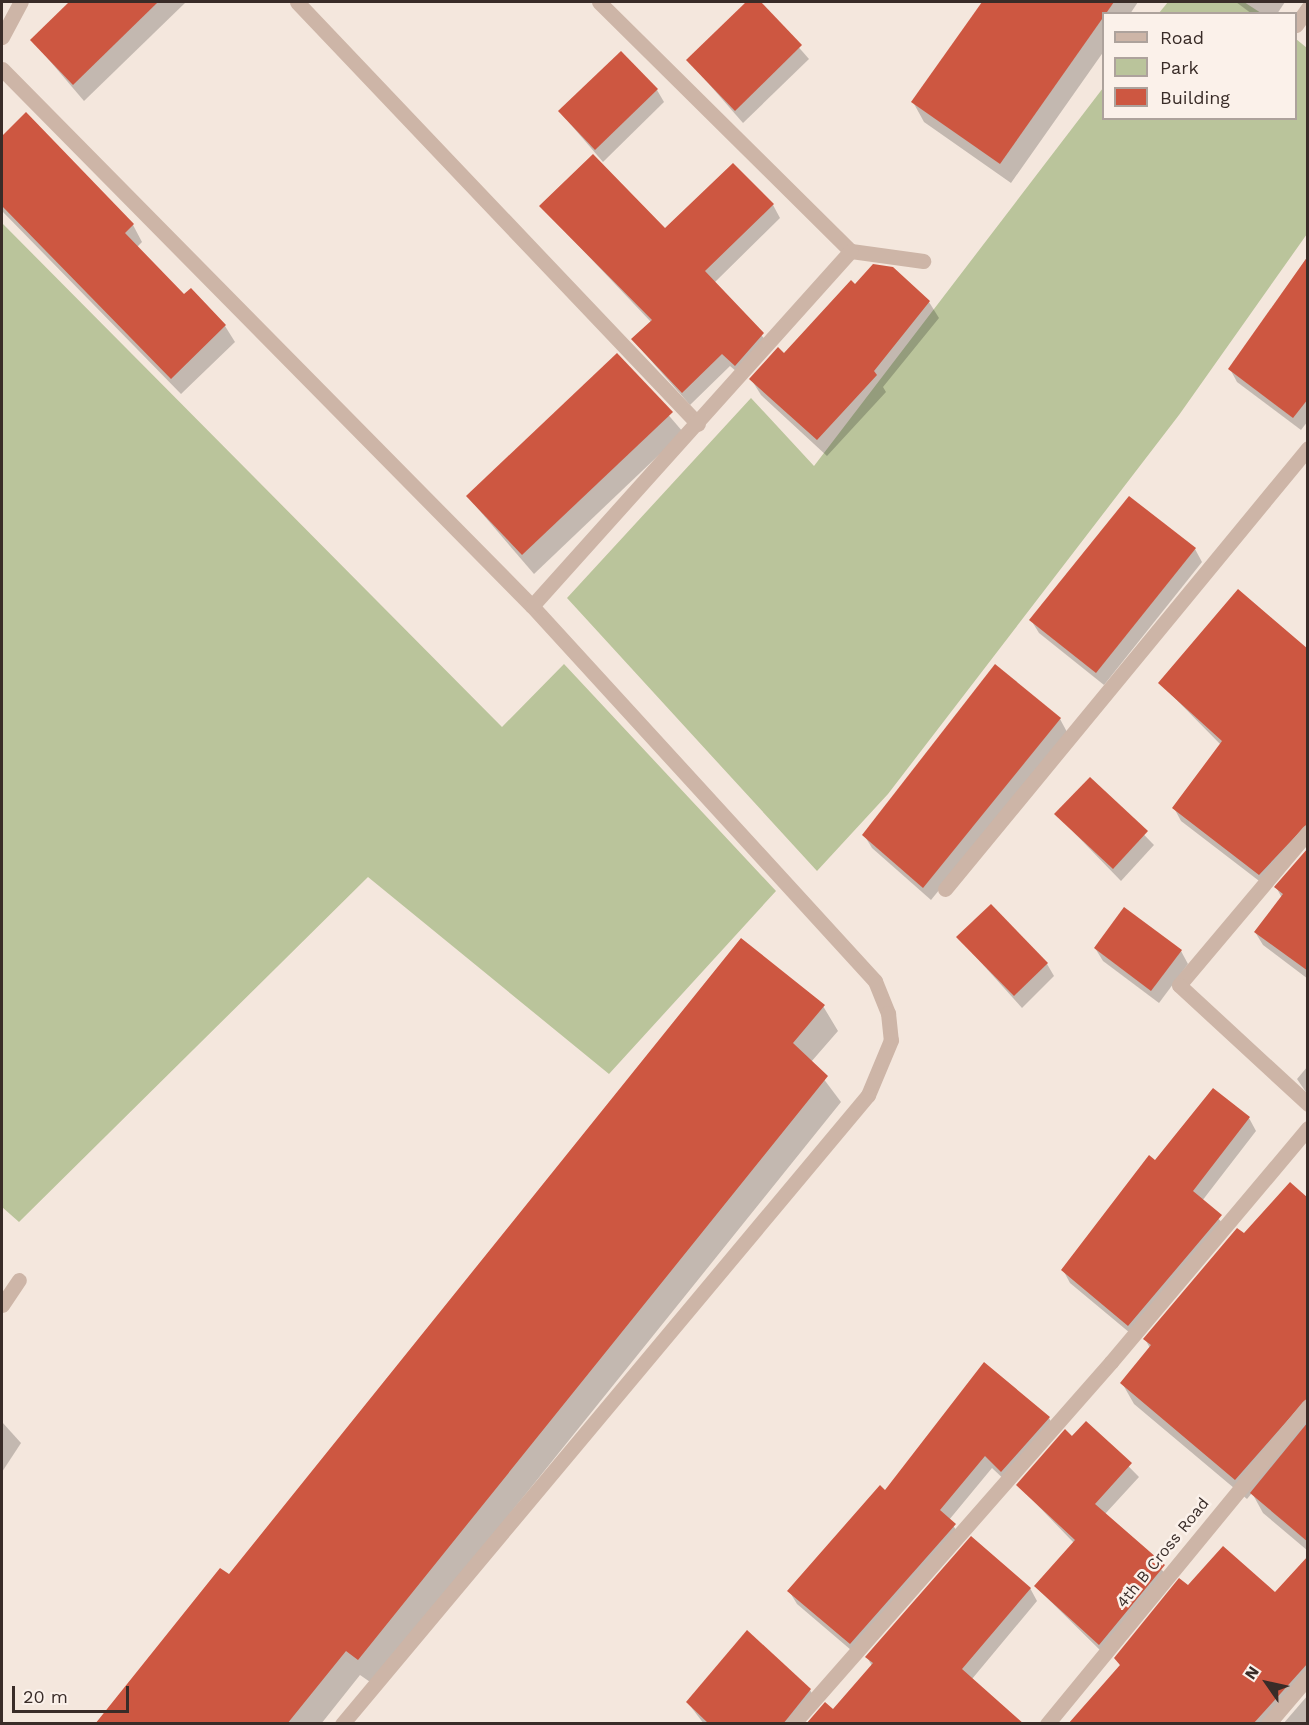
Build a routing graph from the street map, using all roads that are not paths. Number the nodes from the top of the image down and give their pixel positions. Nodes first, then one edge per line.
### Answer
1 (21, 2) edge
2 (297, 2) edge
3 (599, 2) edge
4 (1308, 8) edge
5 (1297, 24) edge
6 (2, 37) edge
7 (4, 78) edge
8 (850, 251) junction
9 (923, 261) dead end
10 (698, 424) junction
11 (1308, 448) edge
12 (532, 606) junction
13 (1308, 832) edge
14 (945, 889) dead end
15 (1308, 1104) edge
16 (1308, 1128) edge
17 (19, 1280) dead end
18 (2, 1305) edge
19 (1308, 1406) edge
20 (1308, 1677) edge
21 (342, 1724) edge
22 (793, 1724) edge
23 (1047, 1724) edge
24 (1268, 1724) edge

1 - 6 street
2 - 10 street
3 - 8 street
4 - 5 street
7 - 12 street
8 - 9 street
8 - 10 street
10 - 12 street
11 - 14 street
12 - 21 street
13 - 15 street
16 - 22 street
17 - 18 street
19 - 23 street, 4th B Cross Road
20 - 24 street

